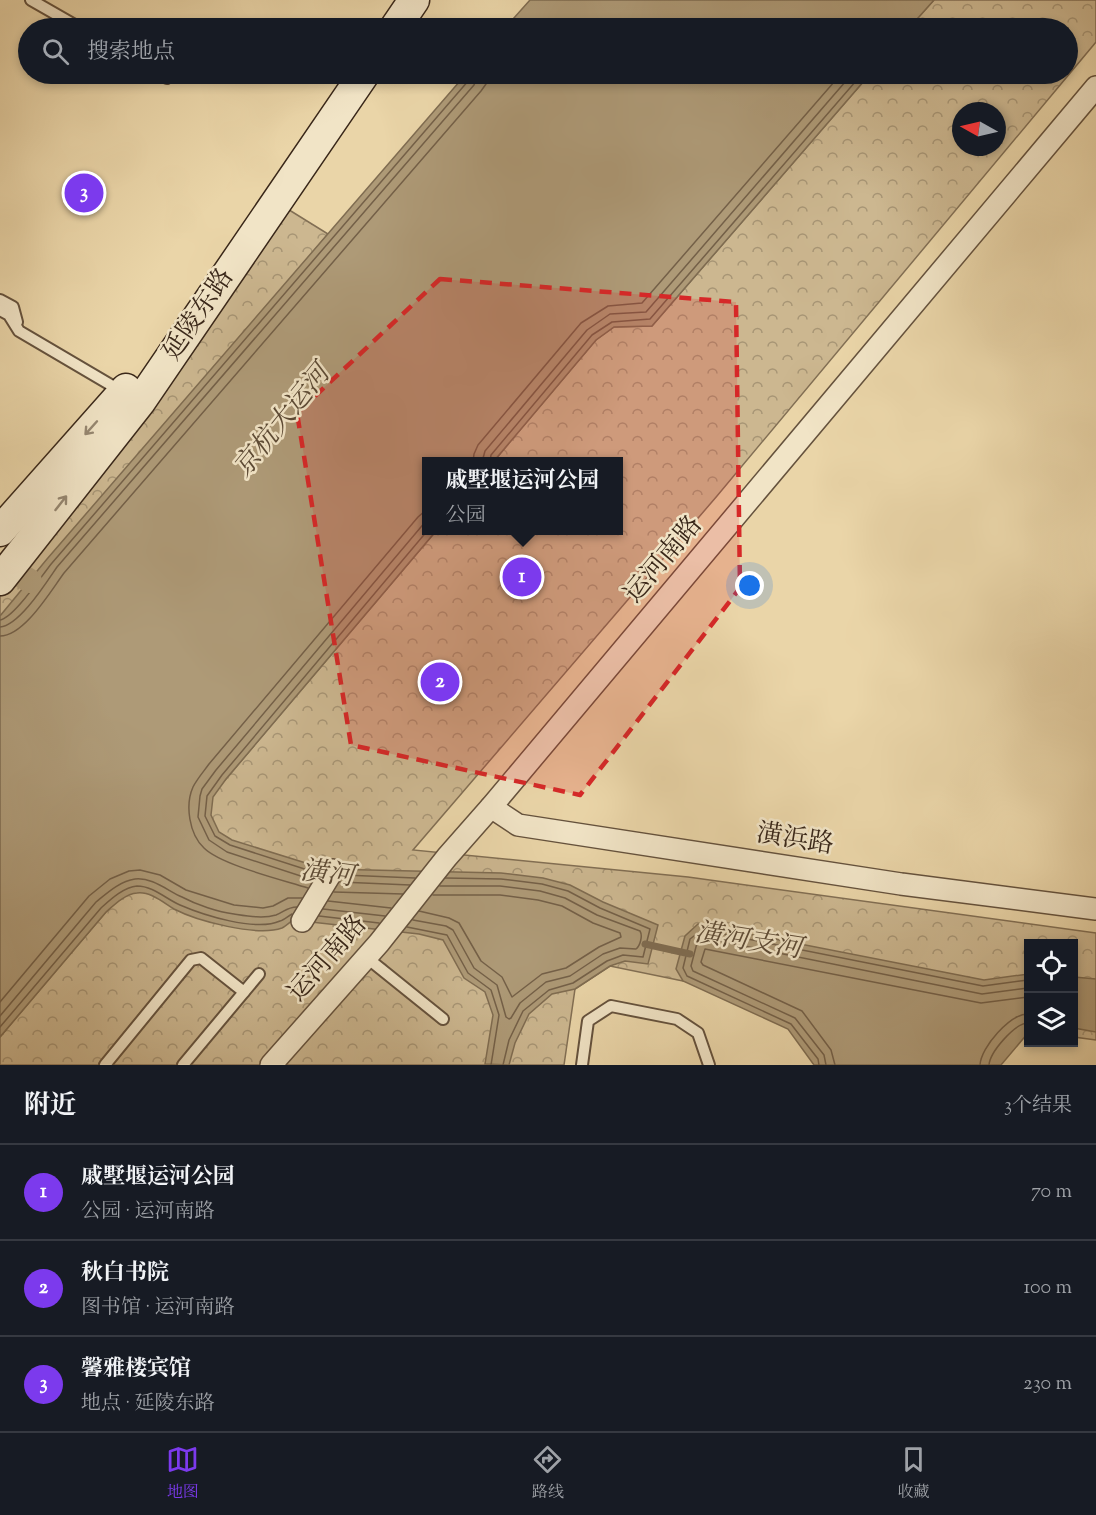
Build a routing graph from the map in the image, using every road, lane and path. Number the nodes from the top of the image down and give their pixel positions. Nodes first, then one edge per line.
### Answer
1 (30, 0) edge
2 (393, 0) edge
3 (414, 0) edge
4 (62, 18) edge
5 (381, 18) edge
6 (402, 18) edge
7 (338, 84) edge
8 (357, 84) edge
9 (1096, 87) edge
10 (0, 300) edge
11 (0, 310) edge
12 (20, 331) junction
13 (132, 397) junction
14 (0, 531) edge
15 (0, 580) edge
16 (491, 807) junction
17 (333, 870) dead end
18 (1096, 909) edge
19 (302, 921) dead end
20 (372, 950) junction
21 (259, 974) dead end
22 (244, 992) junction
23 (443, 1019) dead end
24 (105, 1065) edge
25 (183, 1065) edge
26 (272, 1065) edge
27 (582, 1065) edge
28 (709, 1065) edge

1 - 4 lane
2 - 5 main road
3 - 6 main road
7 - 13 main road, 延陵东路
8 - 13 main road, 延陵东路
9 - 16 street, 运河南路
10 - 12 lane
11 - 12 lane
12 - 13 lane
13 -> 14 main road, 延陵东路
15 -> 13 main road, 延陵东路
16 - 18 street, 潢浜路
16 - 20 street, 运河南路
17 - 19 street
20 - 23 lane
20 - 26 street, 运河南路
21 - 22 lane
22 - 24 lane
22 - 25 lane
27 - 28 lane

